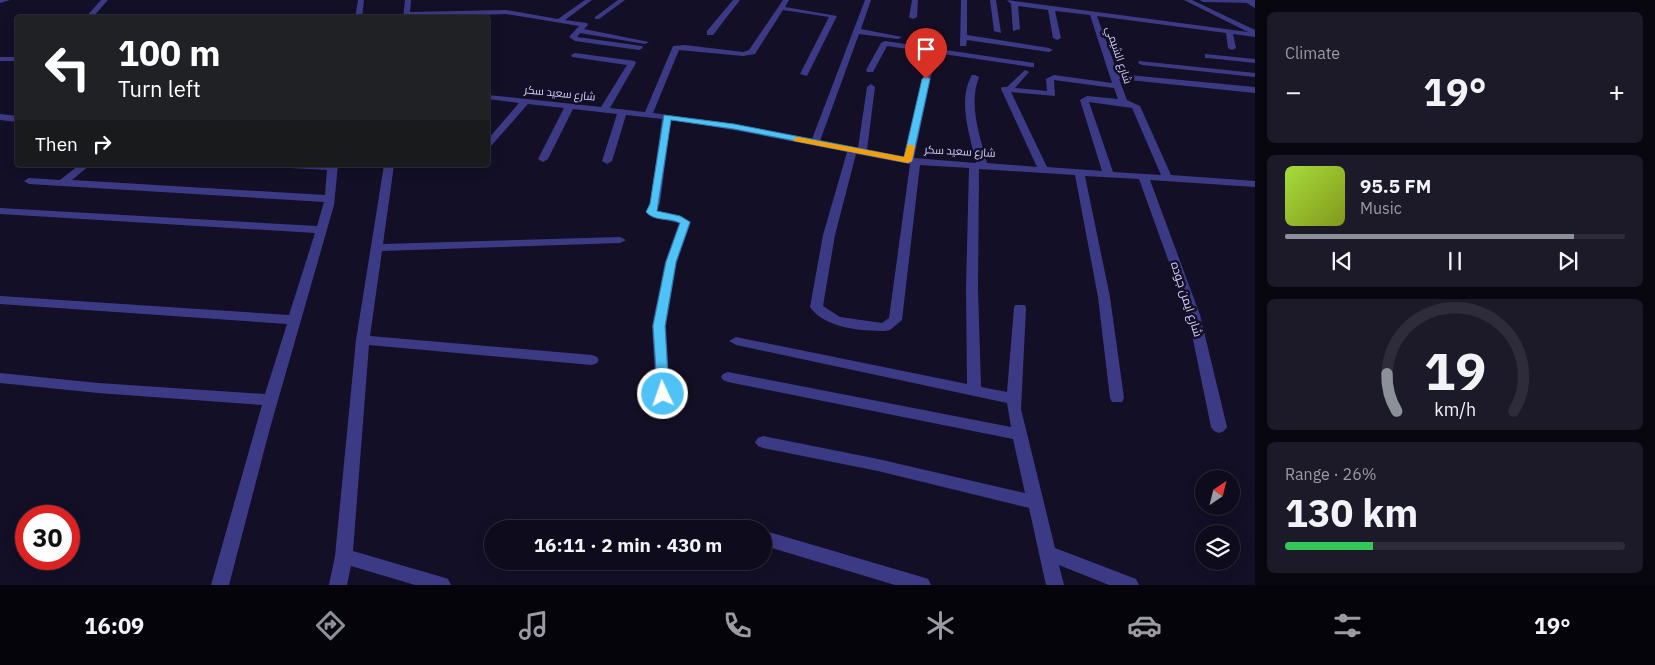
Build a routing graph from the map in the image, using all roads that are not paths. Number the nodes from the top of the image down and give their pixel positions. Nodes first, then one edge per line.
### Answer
1 (7, 0) edge
2 (105, 0) edge
3 (361, 0) edge
4 (408, 0) edge
5 (589, 0) edge
6 (622, 0) edge
7 (737, 0) edge
8 (786, 0) edge
9 (868, 0) edge
10 (915, 0) edge
11 (964, 0) edge
12 (993, 0) edge
13 (1187, 0) edge
14 (1204, 0) edge
15 (0, 1) edge
16 (1247, 1) edge
17 (1255, 1) edge
18 (1012, 2) edge
19 (494, 6) dead end
20 (1255, 6) edge
21 (781, 8) junction
22 (1051, 8) junction
23 (488, 12) junction
24 (1093, 14) junction
25 (91, 15) edge
26 (358, 15) edge
27 (406, 15) edge
28 (414, 15) edge
29 (913, 17) dead end
30 (598, 18) dead end
31 (559, 20) junction
32 (1016, 29) dead end
33 (580, 30) junction
34 (856, 31) junction
35 (998, 31) dead end
36 (1229, 32) junction
37 (710, 33) dead end
38 (1255, 34) edge
39 (1057, 38) dead end
40 (645, 42) dead end
41 (943, 43) dead end
42 (953, 44) dead end
43 (963, 46) junction
44 (639, 48) dead end
45 (1232, 48) dead end
46 (933, 50) junction
47 (1049, 50) dead end
48 (575, 55) dead end
49 (1208, 56) dead end
50 (0, 59) edge
51 (15, 59) edge
52 (1255, 61) edge
53 (1142, 63) dead end
54 (1031, 64) dead end
55 (870, 70) dead end
56 (1025, 72) dead end
57 (804, 74) dead end
58 (1255, 75) edge
59 (975, 76) dead end
60 (1114, 76) junction
61 (1118, 86) junction
62 (871, 87) dead end
63 (1010, 88) junction
64 (1255, 90) edge
65 (490, 98) edge
66 (525, 102) junction
67 (1126, 103) junction
68 (570, 106) junction
69 (604, 110) junction
70 (622, 113) junction
71 (648, 115) junction
72 (0, 117) edge
73 (667, 117) junction
74 (15, 119) edge
75 (490, 142) edge
76 (815, 143) junction
77 (857, 151) junction
78 (544, 159) dead end
79 (607, 161) dead end
80 (911, 161) junction
81 (978, 165) junction
82 (83, 167) edge
83 (333, 167) edge
84 (389, 167) edge
85 (1044, 169) junction
86 (1078, 171) junction
87 (1108, 174) junction
88 (1142, 176) junction
89 (1168, 177) junction
90 (29, 181) dead end
91 (64, 182) junction
92 (1255, 184) edge
93 (330, 199) junction
94 (0, 212) edge
95 (322, 230) junction
96 (620, 240) dead end
97 (378, 248) junction
98 (0, 300) edge
99 (1020, 308) dead end
100 (294, 320) junction
101 (363, 340) junction
102 (736, 341) dead end
103 (592, 360) dead end
104 (728, 377) dead end
105 (0, 378) edge
106 (974, 390) junction
107 (663, 394) dead end
108 (1117, 398) dead end
109 (1014, 399) junction
110 (271, 400) junction
111 (1218, 427) dead end
112 (1020, 436) junction
113 (763, 442) dead end
114 (1034, 502) junction
115 (772, 540) edge
116 (1046, 552) junction
117 (344, 556) junction
118 (220, 585) edge
119 (338, 585) edge
120 (442, 585) edge
121 (922, 585) edge
122 (1055, 585) edge
123 (1130, 585) edge

1 - 15 street
2 - 25 street
3 - 26 street
4 - 27 street
5 - 31 street
6 - 30 street
7 - 37 street
8 - 21 street
9 - 34 street
10 - 29 street
11 - 43 street
12 - 35 street
13 - 38 street
14 - 16 street
16 - 17 street
16 - 20 street
18 - 22 street
18 - 32 street
19 - 23 street
21 - 57 street
21 - 71 street
22 - 24 street
22 - 39 street
23 - 28 street
23 - 31 street
24 - 36 street
24 - 60 street, شارع الشيمي
31 - 33 street
33 - 40 street
33 - 44 street
34 - 41 street
34 - 76 street
36 - 38 street
36 - 45 street
42 - 43 street
43 - 46 street
43 - 47 street
43 - 54 street
46 - 55 street
46 - 80 street
48 - 69 street
49 - 52 street
50 - 51 street
53 - 58 street
56 - 63 street
59 - 81 street
60 - 61 street, شارع الشيمي
60 - 64 street
61 - 63 street
61 - 67 street, شارع الشيمي
62 - 77 street
63 - 85 street
65 - 66 street, شارع سعيد سكر
66 - 68 street, شارع سعيد سكر
66 - 75 street
67 - 87 street
67 - 89 street, شارع الشيمي
68 - 69 street, شارع سعيد سكر
68 - 78 street
69 - 70 street, شارع سعيد سكر
70 - 71 street, شارع سعيد سكر
70 - 79 street
71 - 73 street, شارع سعيد سكر
72 - 74 street
73 - 76 street, شارع سعيد سكر
73 - 107 street
76 - 77 street, شارع سعيد سكر
77 - 80 street, شارع سعيد سكر
77 - 80 street
80 - 81 street, شارع سعيد سكر
81 - 85 street, شارع سعيد سكر
81 - 106 street
82 - 91 street
83 - 93 street
84 - 97 street
85 - 86 street, شارع سعيد سكر
86 - 87 street, شارع سعيد سكر
86 - 108 street
87 - 88 street, شارع سعيد سكر
88 - 89 street, شارع سعيد سكر
88 - 111 street, شارع ايمن جوده
89 - 92 street, شارع سعيد سكر
90 - 91 street
91 - 93 street
93 - 95 street
94 - 95 street
95 - 100 street
96 - 97 street
97 - 101 street
98 - 100 street
99 - 109 street
100 - 110 street
101 - 103 street
101 - 117 street
102 - 106 street
104 - 112 street
105 - 110 street
106 - 109 street
109 - 112 street
110 - 118 street
112 - 114 street
113 - 114 street
114 - 116 street
115 - 121 street
116 - 122 street
116 - 123 street
117 - 119 street
117 - 120 street

